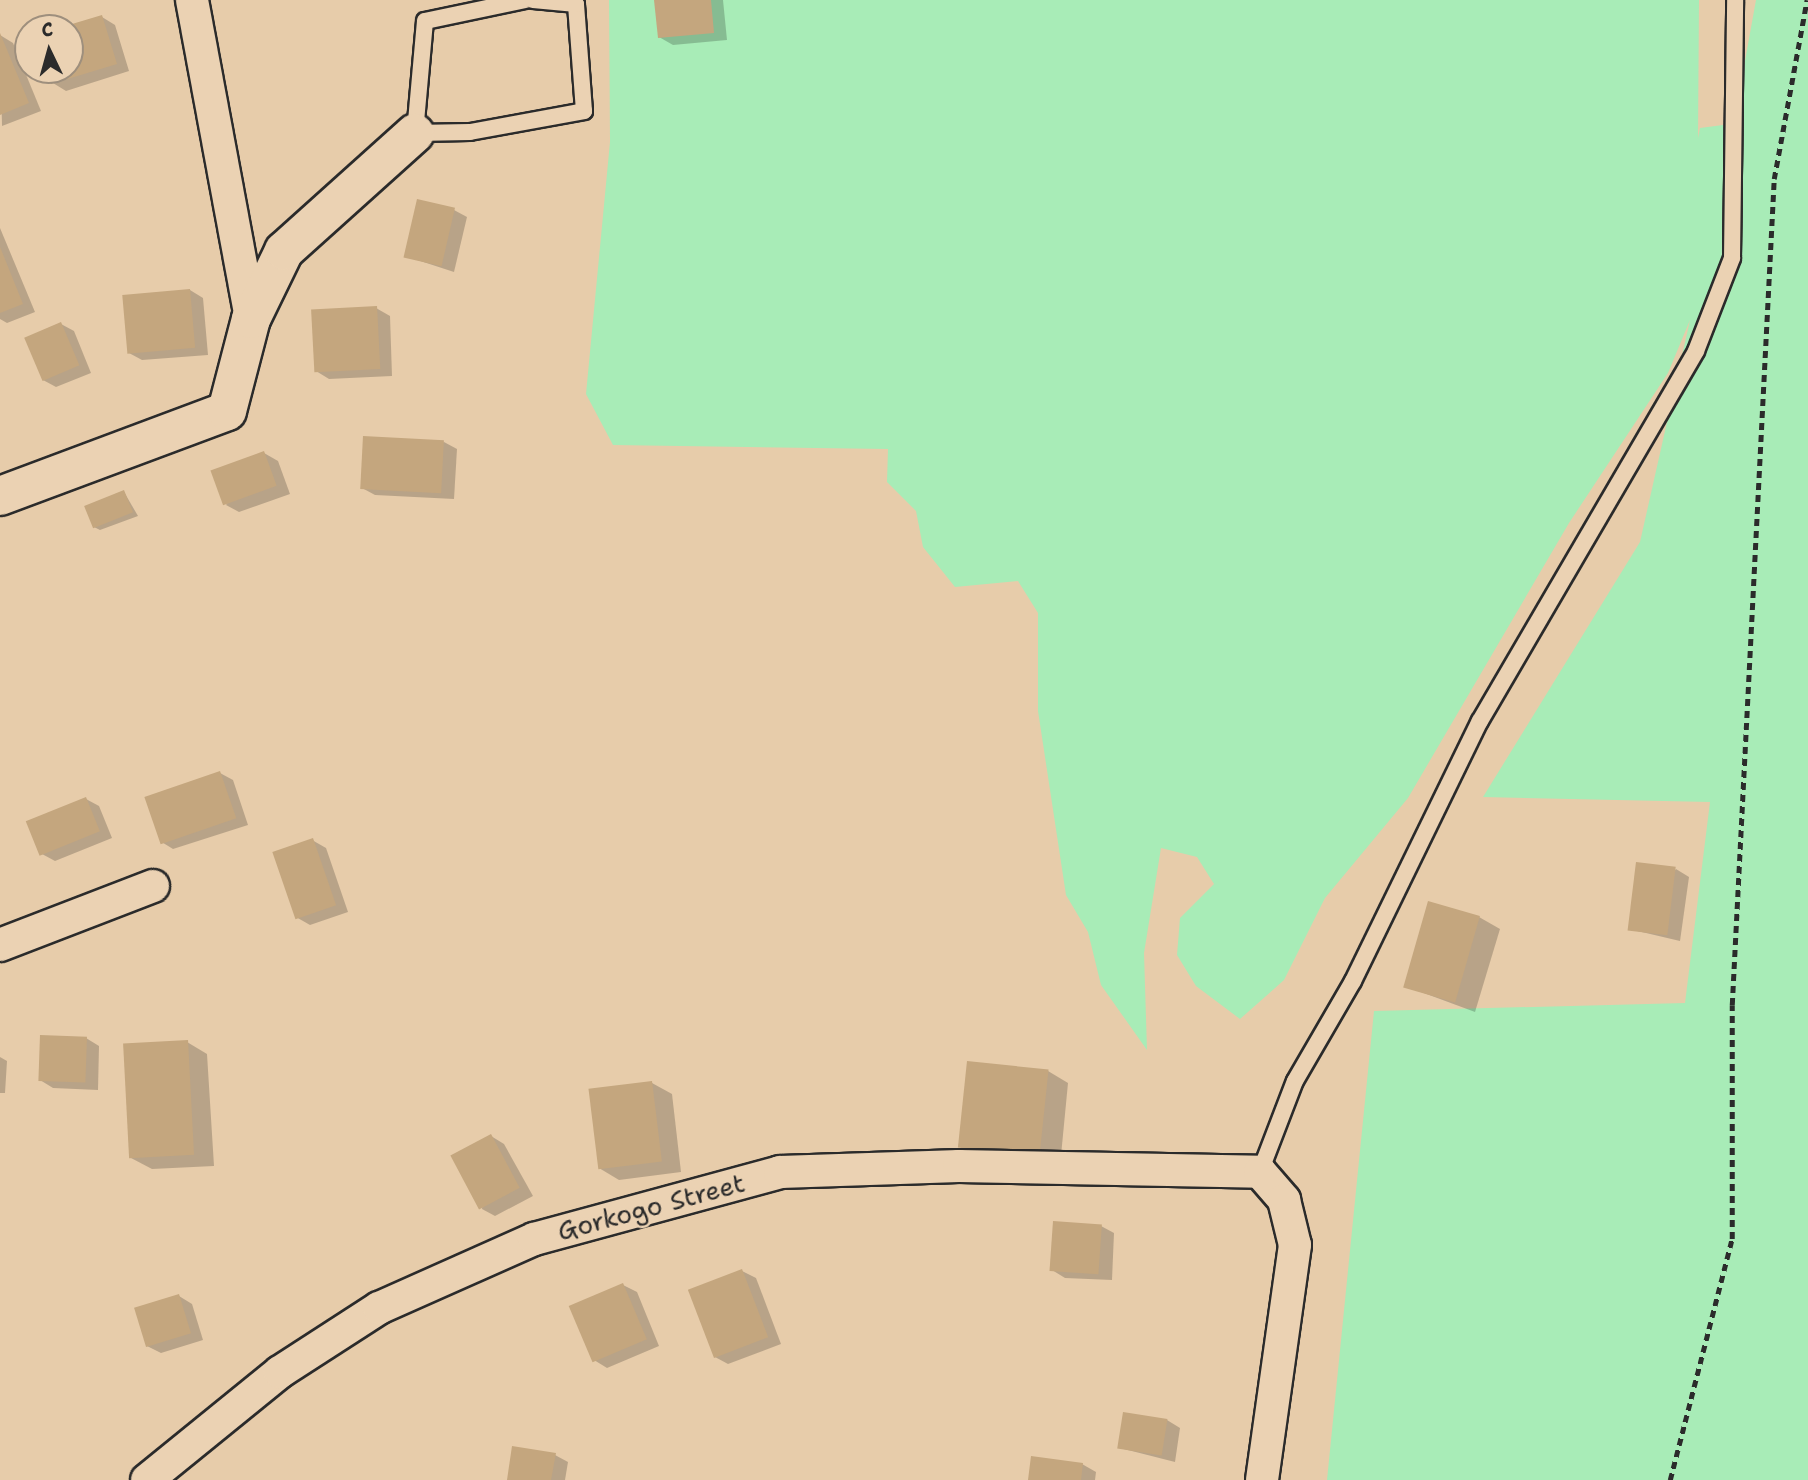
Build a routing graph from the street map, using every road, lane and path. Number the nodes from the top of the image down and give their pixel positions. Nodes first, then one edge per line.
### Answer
1 (192, 0) edge
2 (525, 0) edge
3 (533, 0) edge
4 (1735, 0) edge
5 (1807, 0) edge
6 (415, 133) junction
7 (251, 319) junction
8 (0, 496) edge
9 (153, 886) dead end
10 (0, 945) edge
11 (1260, 1172) junction
12 (147, 1480) edge
13 (1262, 1480) edge
14 (1670, 1480) edge

1 - 7 street
2 - 6 lane
3 - 6 lane
4 - 11 lane
5 - 14 path
6 - 7 street
7 - 8 street
9 - 10 street
11 - 12 street, Gorkogo Street
11 - 13 street

